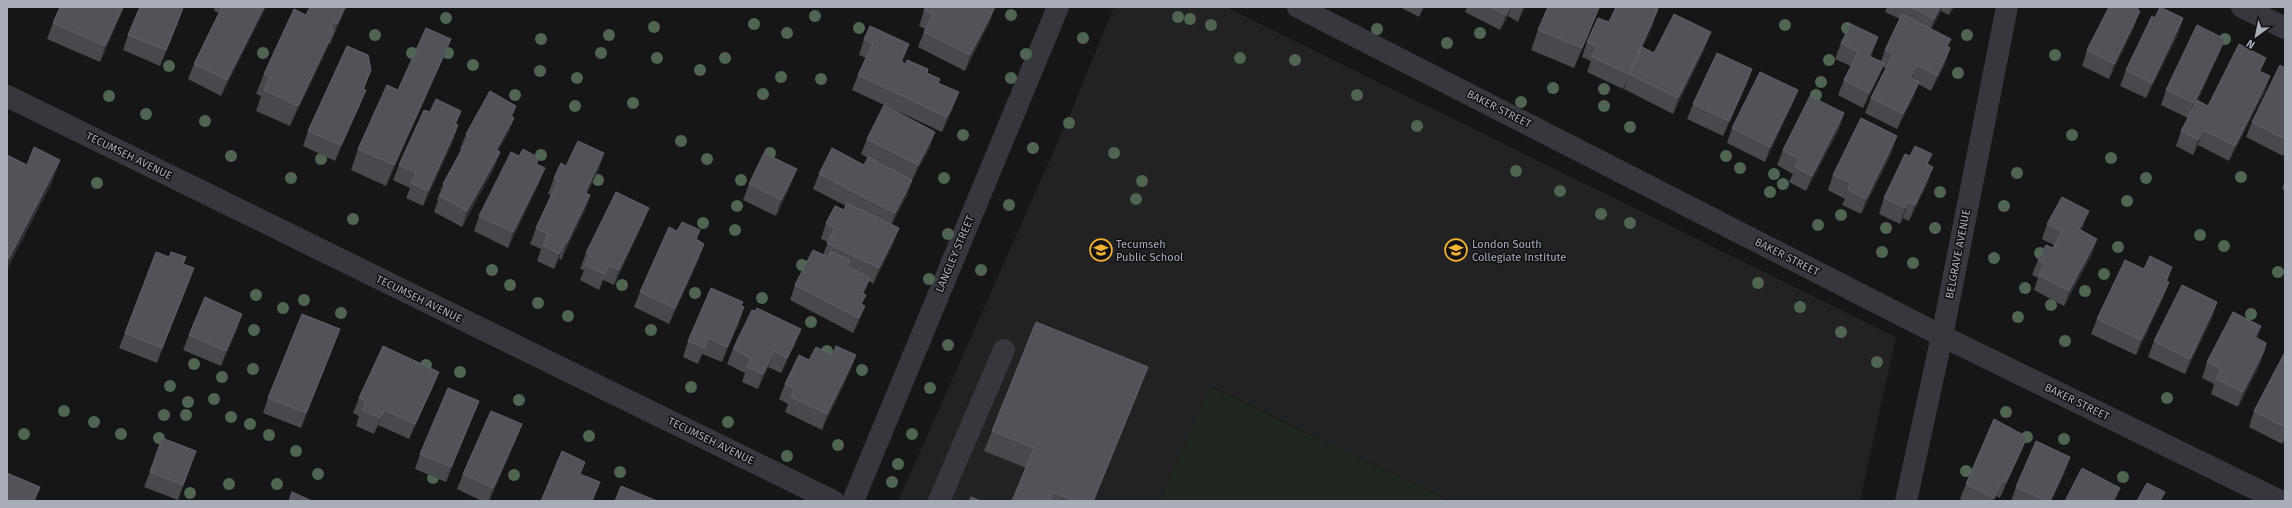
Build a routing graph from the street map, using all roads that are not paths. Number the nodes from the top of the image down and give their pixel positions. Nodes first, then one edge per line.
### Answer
1 (1058, 7) edge
2 (1298, 7) edge
3 (2007, 7) edge
4 (2242, 7) edge
5 (2285, 28) edge
6 (7, 96) edge
7 (1942, 336) junction
8 (1004, 350) dead end
9 (833, 501) edge
10 (853, 501) edge
11 (939, 501) edge
12 (1906, 501) edge
13 (2280, 501) edge

1 - 10 street, LANGLEY STREET
2 - 7 street, BAKER STREET
3 - 7 street, BELGRAVE AVENUE
4 - 5 street
6 - 9 street, TECUMSEH AVENUE
7 - 12 street, BELGRAVE AVENUE
7 - 13 street, BAKER STREET
8 - 11 street

